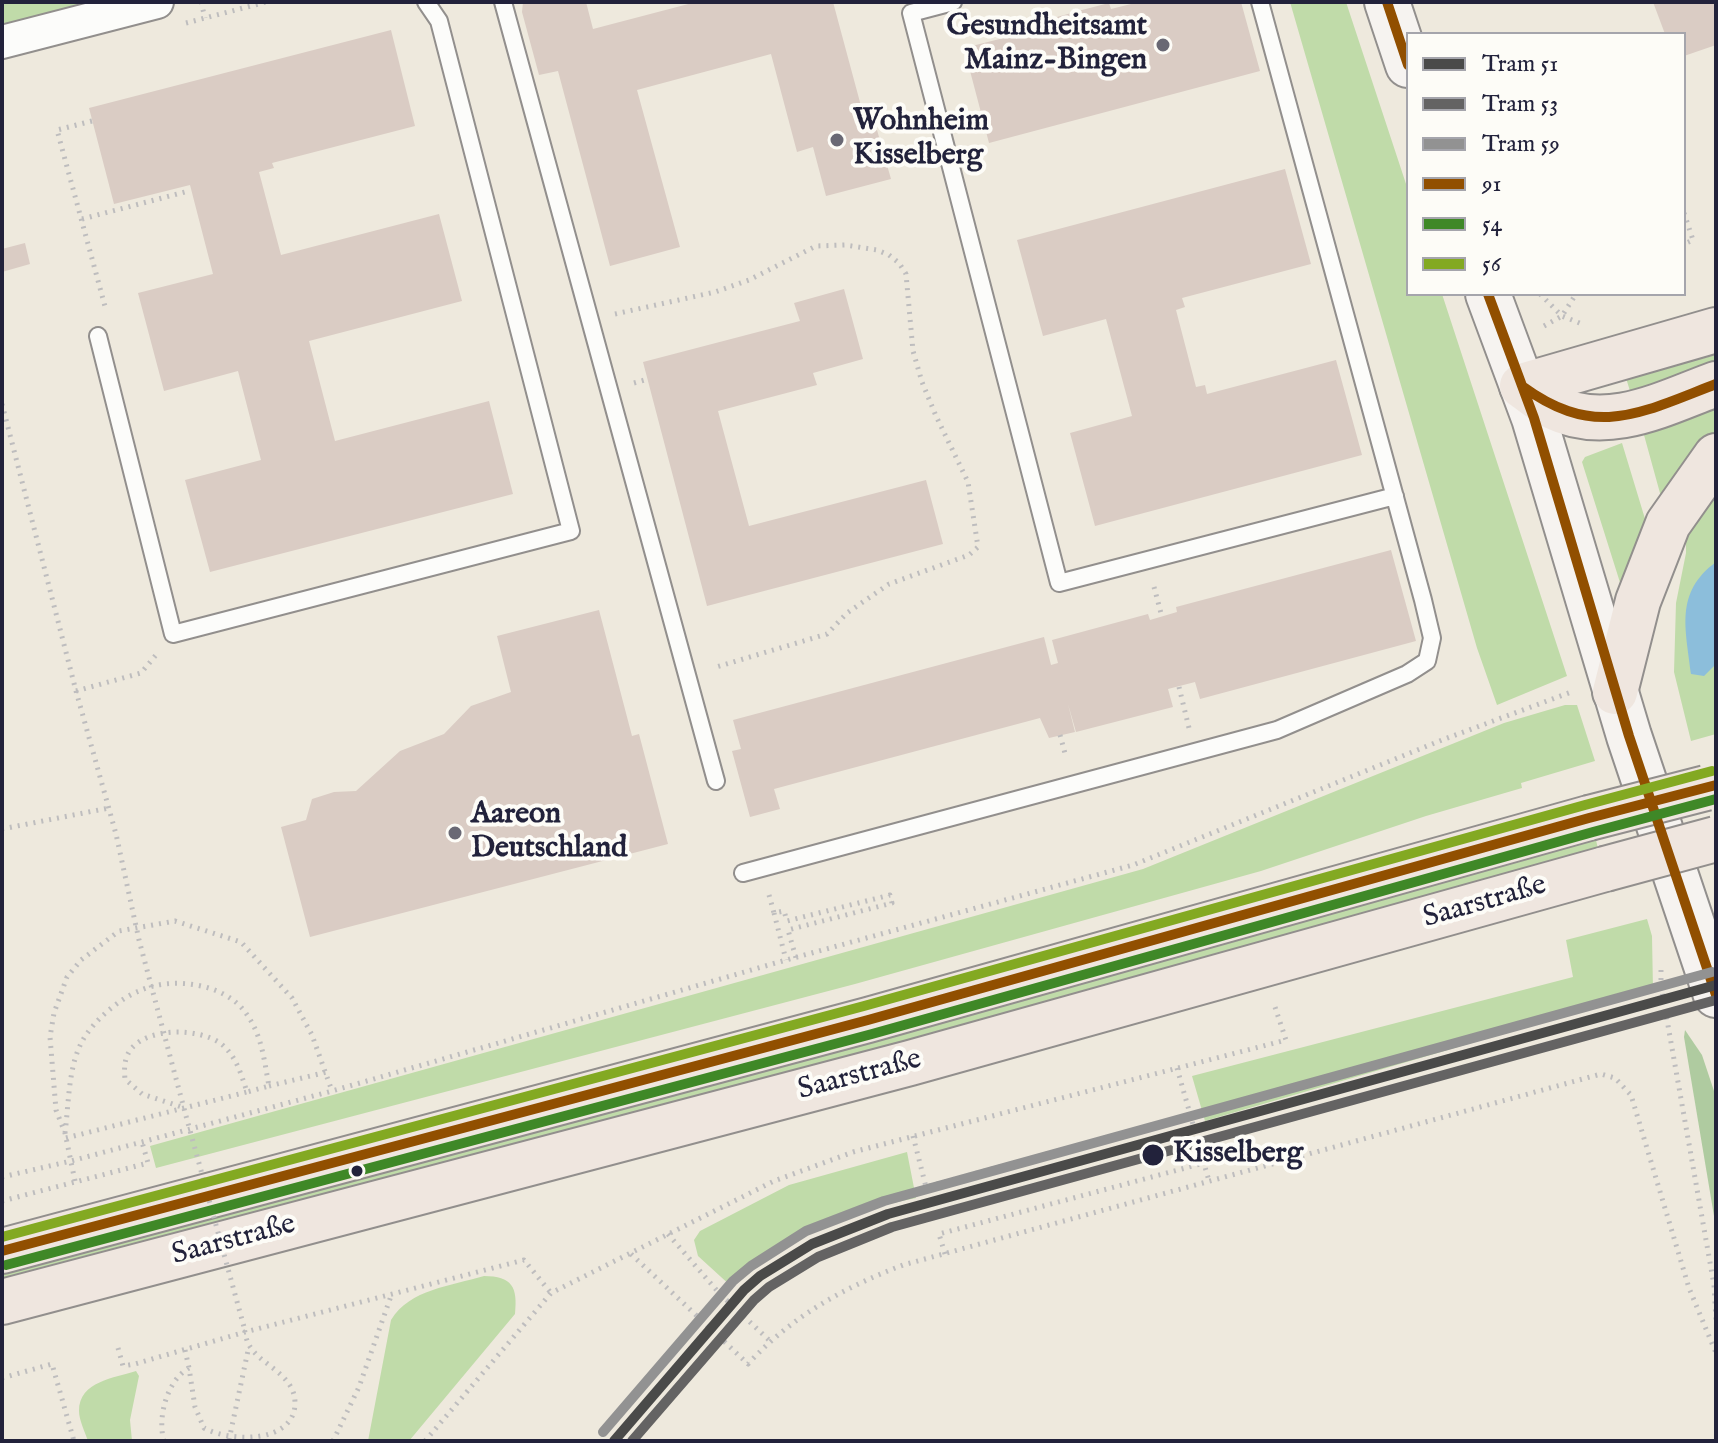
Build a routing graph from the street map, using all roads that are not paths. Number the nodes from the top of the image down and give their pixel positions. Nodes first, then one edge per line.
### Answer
1 (157, 2) edge
2 (426, 2) edge
3 (440, 2) edge
4 (503, 2) edge
5 (953, 2) edge
6 (1260, 2) edge
7 (1387, 2) edge
8 (439, 21) junction
9 (2, 42) edge
10 (1406, 59) edge
11 (1489, 296) edge
12 (1716, 330) edge
13 (98, 336) dead end
14 (1716, 384) edge
15 (1522, 386) junction
16 (1716, 456) edge
17 (1395, 496) junction
18 (1597, 690) junction
19 (716, 781) dead end
20 (1711, 787) edge
21 (1716, 839) edge
22 (743, 873) dead end
23 (1716, 995) edge
24 (2, 1251) edge
25 (2, 1302) edge

1 - 9 street
2 - 8 lane
3 - 8 lane
4 - 19 lane
5 - 17 lane
6 - 17 lane
7 - 10 main road
8 - 13 lane
11 - 15 main road
12 - 15 highway
14 - 15 highway
15 - 18 main road
16 - 18 highway
17 - 22 lane
18 - 23 main road
20 - 24 highway, Saarstraße, bridge
21 - 25 highway, Saarstraße, bridge

